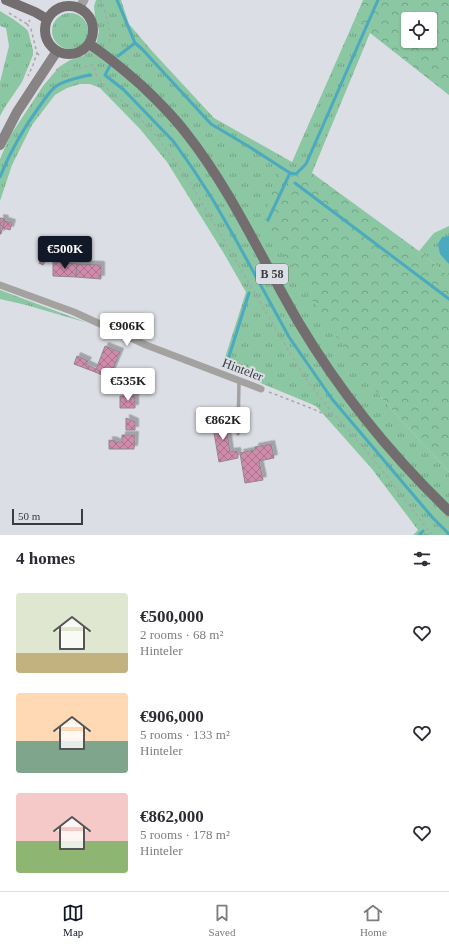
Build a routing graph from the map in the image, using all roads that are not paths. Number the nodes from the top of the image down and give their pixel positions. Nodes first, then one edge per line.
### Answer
1 (6, 0) edge
2 (82, 4) edge
3 (47, 20) junction
4 (89, 44) junction
5 (57, 51) junction
6 (0, 145) edge
7 (0, 285) edge
8 (239, 380) junction
9 (262, 389) road end
10 (238, 434) dead end
11 (449, 511) edge

1 - 3 main road
2 - 3 main road
2 - 4 main road
3 - 5 main road
4 - 5 main road
4 - 11 main road, B 58
5 - 6 main road
7 - 8 street, Hinteler
8 - 9 street, Hinteler
8 - 10 lane

